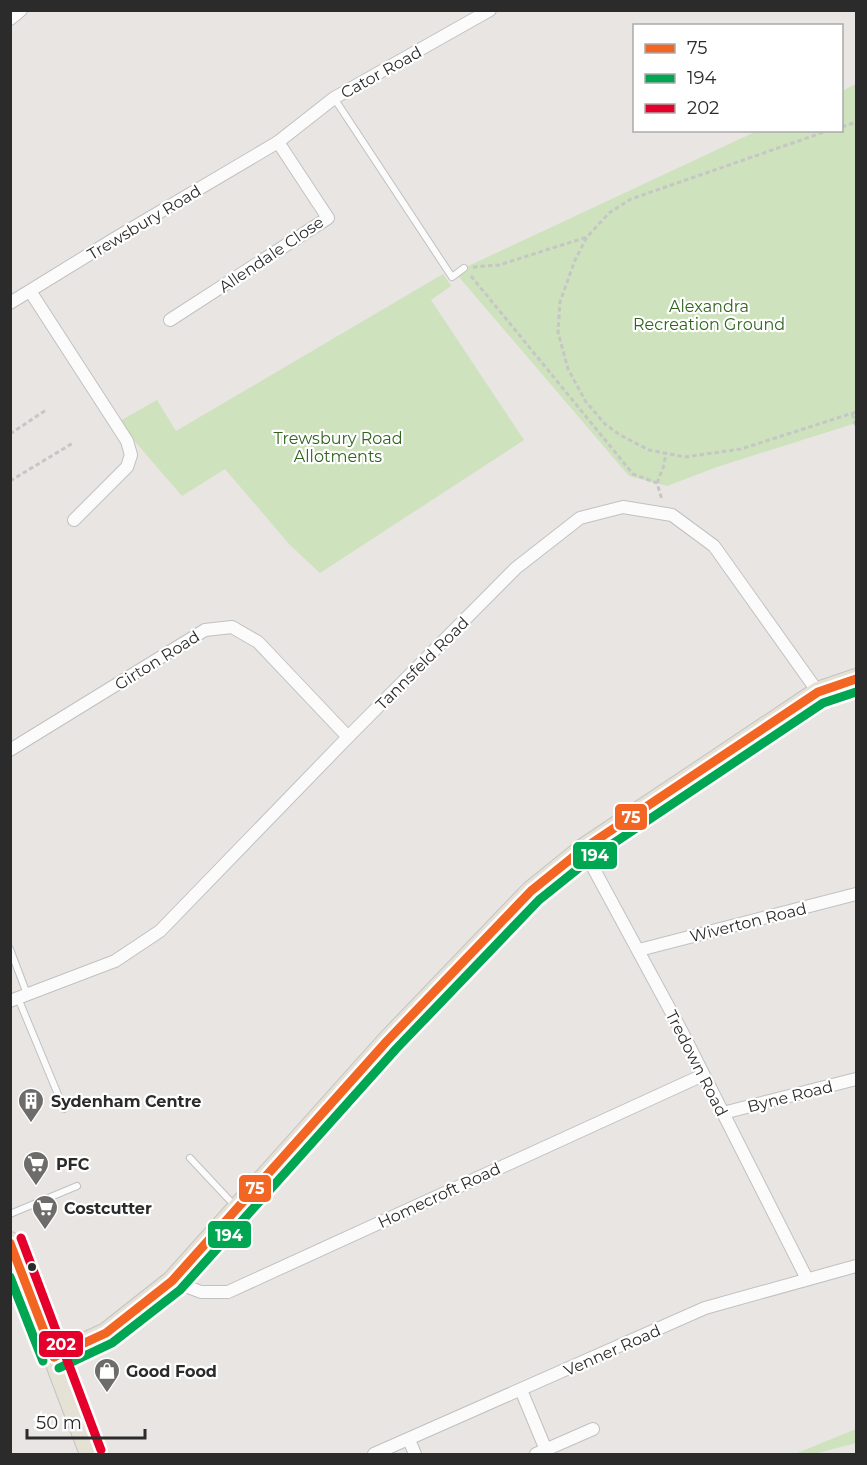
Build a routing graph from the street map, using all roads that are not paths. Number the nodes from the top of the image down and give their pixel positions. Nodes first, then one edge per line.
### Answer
1 (21, 10) edge
2 (490, 10) edge
3 (10, 19) edge
4 (334, 98) junction
5 (278, 142) junction
6 (464, 268) road end
7 (30, 291) junction
8 (10, 303) edge
9 (170, 320) dead end
10 (74, 520) dead end
11 (856, 679) edge
12 (818, 692) junction
13 (348, 737) junction
14 (10, 750) edge
15 (583, 849) junction
16 (856, 894) edge
17 (10, 949) edge
18 (639, 950) junction
19 (19, 998) edge
20 (703, 1075) junction
21 (856, 1079) edge
22 (63, 1109) dead end
23 (723, 1113) junction
24 (190, 1158) dead end
25 (77, 1186) dead end
26 (238, 1208) junction
27 (10, 1214) edge
28 (10, 1242) edge
29 (856, 1266) edge
30 (807, 1279) junction
31 (172, 1281) junction
32 (54, 1357) junction
33 (521, 1390) junction
34 (593, 1429) dead end
35 (409, 1440) junction
36 (541, 1452) edge
37 (90, 1455) edge
38 (374, 1455) edge
39 (416, 1455) edge

1 - 3 street
2 - 4 street, Cator Road
4 - 5 street, Cator Road
4 - 6 lane
5 - 7 street, Trewsbury Road
5 - 9 street, Allendale Close
7 - 8 street, Trewsbury Road
7 - 10 street
11 - 12 main road
12 - 13 street, Tannsfeld Road
12 - 15 main road
13 - 14 street, Girton Road
13 - 19 street, Tannsfeld Road
15 - 18 street, Tredown Road
15 - 26 main road
16 - 18 street, Wiverton Road
17 - 19 lane
18 - 20 street, Tredown Road
19 - 22 lane
20 - 23 street, Tredown Road
20 - 31 street, Homecroft Road
21 - 23 street, Byne Road
23 - 30 street, Tredown Road
24 - 26 lane
25 - 27 lane
26 - 31 main road
28 - 32 main road
29 - 30 street, Venner Road
30 - 33 street, Venner Road
31 - 32 main road
32 - 37 main road
33 - 35 street, Venner Road
33 - 36 street
34 - 36 street
35 - 38 street, Venner Road
35 - 39 street

